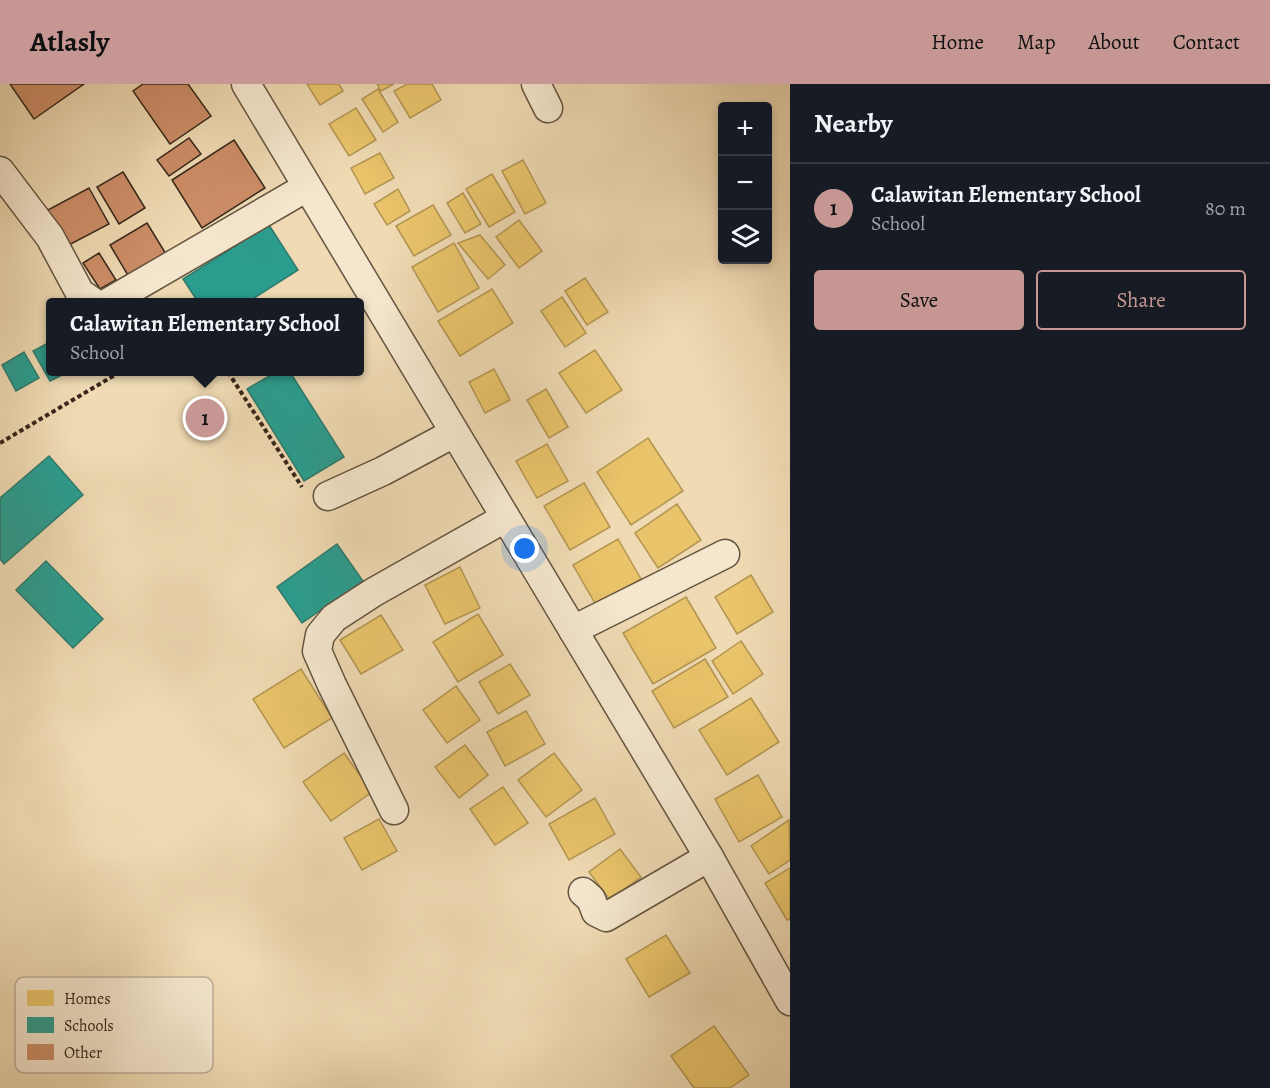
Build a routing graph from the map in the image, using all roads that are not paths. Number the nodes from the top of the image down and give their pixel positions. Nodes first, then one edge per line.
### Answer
1 (246, 84) edge
2 (0, 171) edge
3 (307, 187) junction
4 (86, 298) edge
5 (118, 298) edge
6 (454, 433) junction
7 (328, 496) road end
8 (505, 518) junction
9 (725, 554) dead end
10 (573, 630) junction
11 (394, 810) dead end
12 (709, 857) junction
13 (584, 892) dead end
14 (790, 1001) edge

1 - 3 street
2 - 4 street
3 - 5 street
3 - 6 street
6 - 7 street
6 - 8 street
8 - 10 street
8 - 11 street
9 - 10 street
10 - 12 street
12 - 13 street
12 - 14 street

